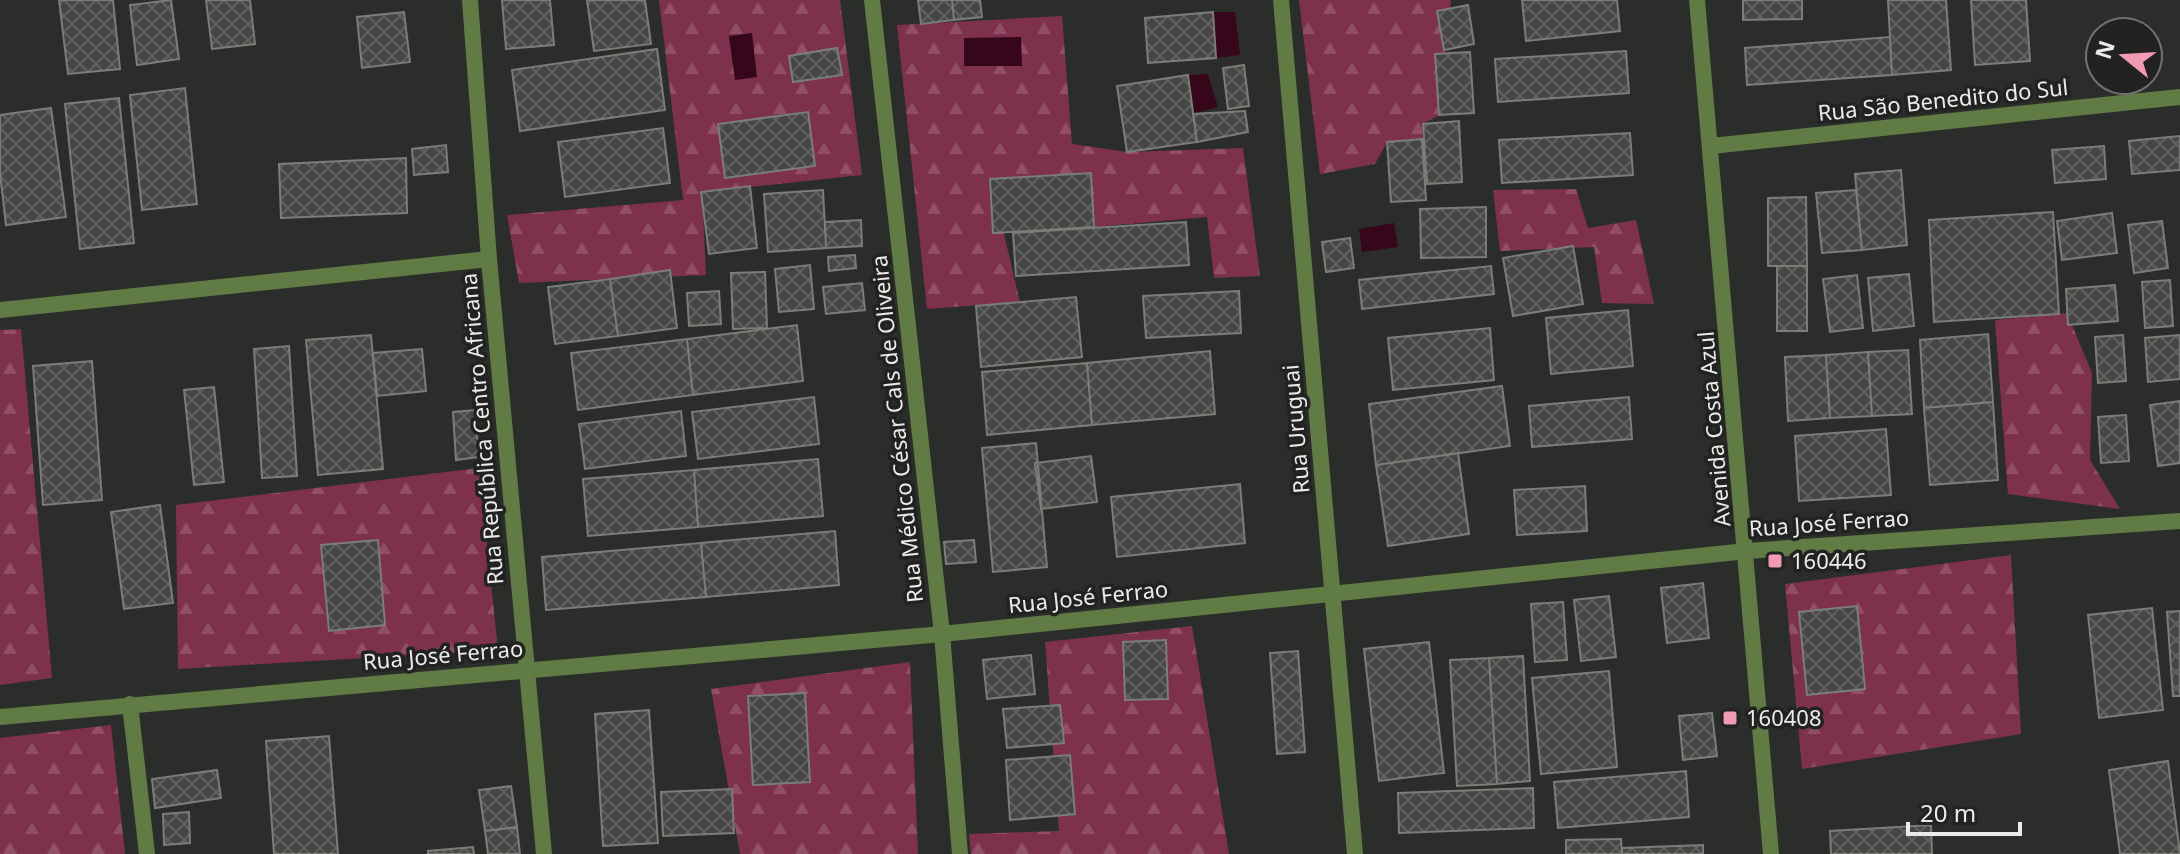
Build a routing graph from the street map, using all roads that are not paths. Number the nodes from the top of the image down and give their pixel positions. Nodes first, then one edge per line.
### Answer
1 (470, 0) edge
2 (872, 0) edge
3 (1281, 0) edge
4 (1697, 0) edge
5 (2180, 97) edge
6 (1711, 146) junction
7 (489, 259) junction
8 (0, 310) edge
9 (2180, 521) edge
10 (1747, 551) junction
11 (1333, 596) junction
12 (942, 634) junction
13 (527, 669) junction
14 (130, 704) junction
15 (0, 717) edge
16 (147, 854) edge
17 (544, 854) edge
18 (960, 854) edge
19 (1355, 854) edge
20 (1771, 854) edge

1 - 7 street, Rua República Centro Africana
2 - 12 street, Rua Médico César Cals de Oliveira
3 - 11 street, Rua Uruguai
4 - 6 street, Avenida Costa Azul
5 - 6 street, Rua São Benedito do Sul
6 - 10 street, Avenida Costa Azul
7 - 8 street
7 - 13 street, Rua República Centro Africana
9 - 10 street, Rua José Ferrao
10 - 11 street, Rua José Ferrao
10 - 20 street, Avenida Costa Azul
11 - 12 street, Rua José Ferrao
11 - 19 street, Rua Uruguai
12 - 13 street, Rua José Ferrao
12 - 18 street, Rua Médico César Cals de Oliveira
13 - 14 street, Rua José Ferrao
13 - 17 street, Rua República Centro Africana
14 - 15 street, Rua José Ferrao
14 - 16 street

